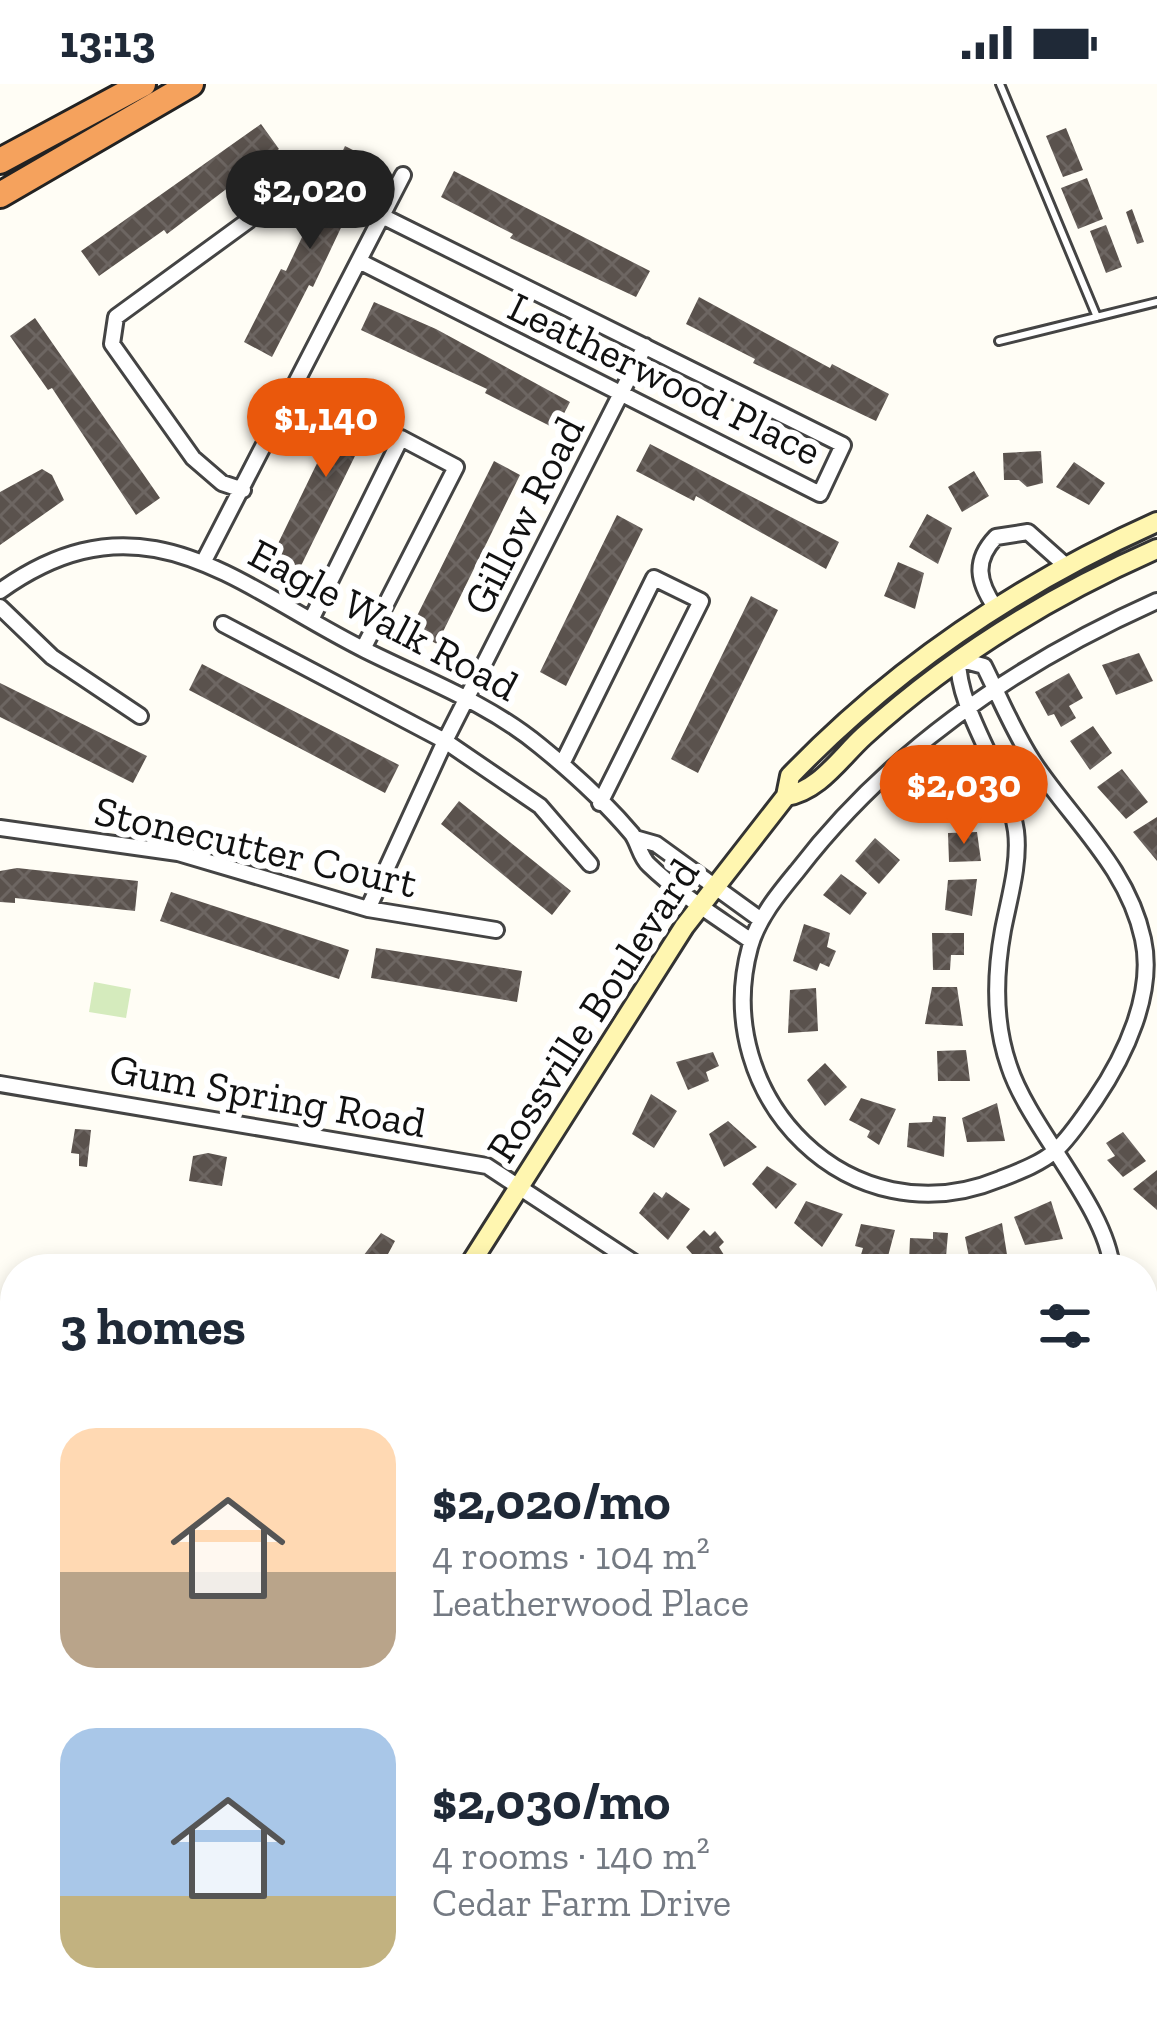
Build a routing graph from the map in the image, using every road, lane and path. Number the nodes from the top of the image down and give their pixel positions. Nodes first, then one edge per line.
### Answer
1 (143, 84) edge
2 (191, 84) edge
3 (1000, 84) edge
4 (0, 161) edge
5 (403, 175) dead end
6 (0, 195) edge
7 (382, 216) junction
8 (249, 220) dead end
9 (359, 261) junction
10 (1157, 302) edge
11 (1097, 317) junction
12 (999, 341) dead end
13 (645, 346) junction
14 (619, 396) junction
15 (243, 490) junction
16 (1157, 522) edge
17 (1157, 549) edge
18 (205, 559) junction
19 (1065, 565) junction
20 (0, 591) edge
21 (1157, 601) edge
22 (0, 607) edge
23 (994, 607) junction
24 (311, 620) junction
25 (223, 624) dead end
26 (363, 649) junction
27 (958, 659) junction
28 (996, 689) junction
29 (467, 698) junction
30 (970, 705) junction
31 (140, 716) dead end
32 (445, 742) junction
33 (1032, 760) junction
34 (562, 764) junction
35 (1002, 774) junction
36 (786, 796) junction
37 (600, 803) junction
38 (0, 828) edge
39 (635, 838) junction
40 (590, 864) dead end
41 (714, 886) junction
42 (700, 905) junction
43 (368, 909) junction
44 (761, 920) junction
45 (496, 930) dead end
46 (752, 941) junction
47 (1150, 955) edge
48 (1157, 999) edge
49 (1138, 1010) junction
50 (0, 1084) edge
51 (1054, 1152) junction
52 (520, 1186) junction
53 (477, 1254) edge
54 (622, 1254) edge
55 (1106, 1254) edge

1 - 4 highway
2 - 6 highway
3 - 11 lane
5 - 7 street
7 - 9 street
7 - 13 street, Leatherwood Place
8 - 15 street
9 - 14 street, Leatherwood Place
9 - 15 street
10 - 11 lane
11 - 12 lane
13 - 14 street, Gillow Road
13 - 14 street, Leatherwood Place
14 - 29 street, Gillow Road
15 - 18 street
16 - 19 main road, Rossville Boulevard
17 - 27 main road, Rossville Boulevard
18 - 20 street, Eagle Walk Road
18 - 24 street, Eagle Walk Road
19 - 23 main road, Rossville Boulevard
19 - 23 street
21 - 28 street
22 - 31 street
23 - 36 main road, Rossville Boulevard
24 - 26 street, Eagle Walk Road
24 - 26 street
25 - 32 street
26 - 29 street, Eagle Walk Road
27 - 28 street
27 - 30 street
27 - 36 main road, Rossville Boulevard
28 - 30 street
28 - 33 street
29 - 32 street, Gillow Road
29 - 34 street, Eagle Walk Road
30 - 35 street
30 - 44 street
32 - 40 street
32 - 43 street, Gillow Road
33 - 35 street
33 - 47 street
34 - 37 street, Eagle Walk Road
34 - 37 street
35 - 51 street
36 - 41 main road, Rossville Boulevard
37 - 39 street, Eagle Walk Road
38 - 43 street, Stonecutter Court
39 - 41 street, Eagle Walk Road
39 - 42 street, Eagle Walk Road
41 - 42 main road, Rossville Boulevard
41 - 44 street, Eagle Walk Road
42 - 46 street, Eagle Walk Road
42 - 52 main road, Rossville Boulevard
43 - 45 street, Stonecutter Court
44 - 46 street
46 - 51 street
47 - 49 street
48 - 49 street
49 - 51 street
50 - 52 street, Gum Spring Road
51 - 55 street
52 - 53 main road, Rossville Boulevard
52 - 54 street, Gum Spring Road

